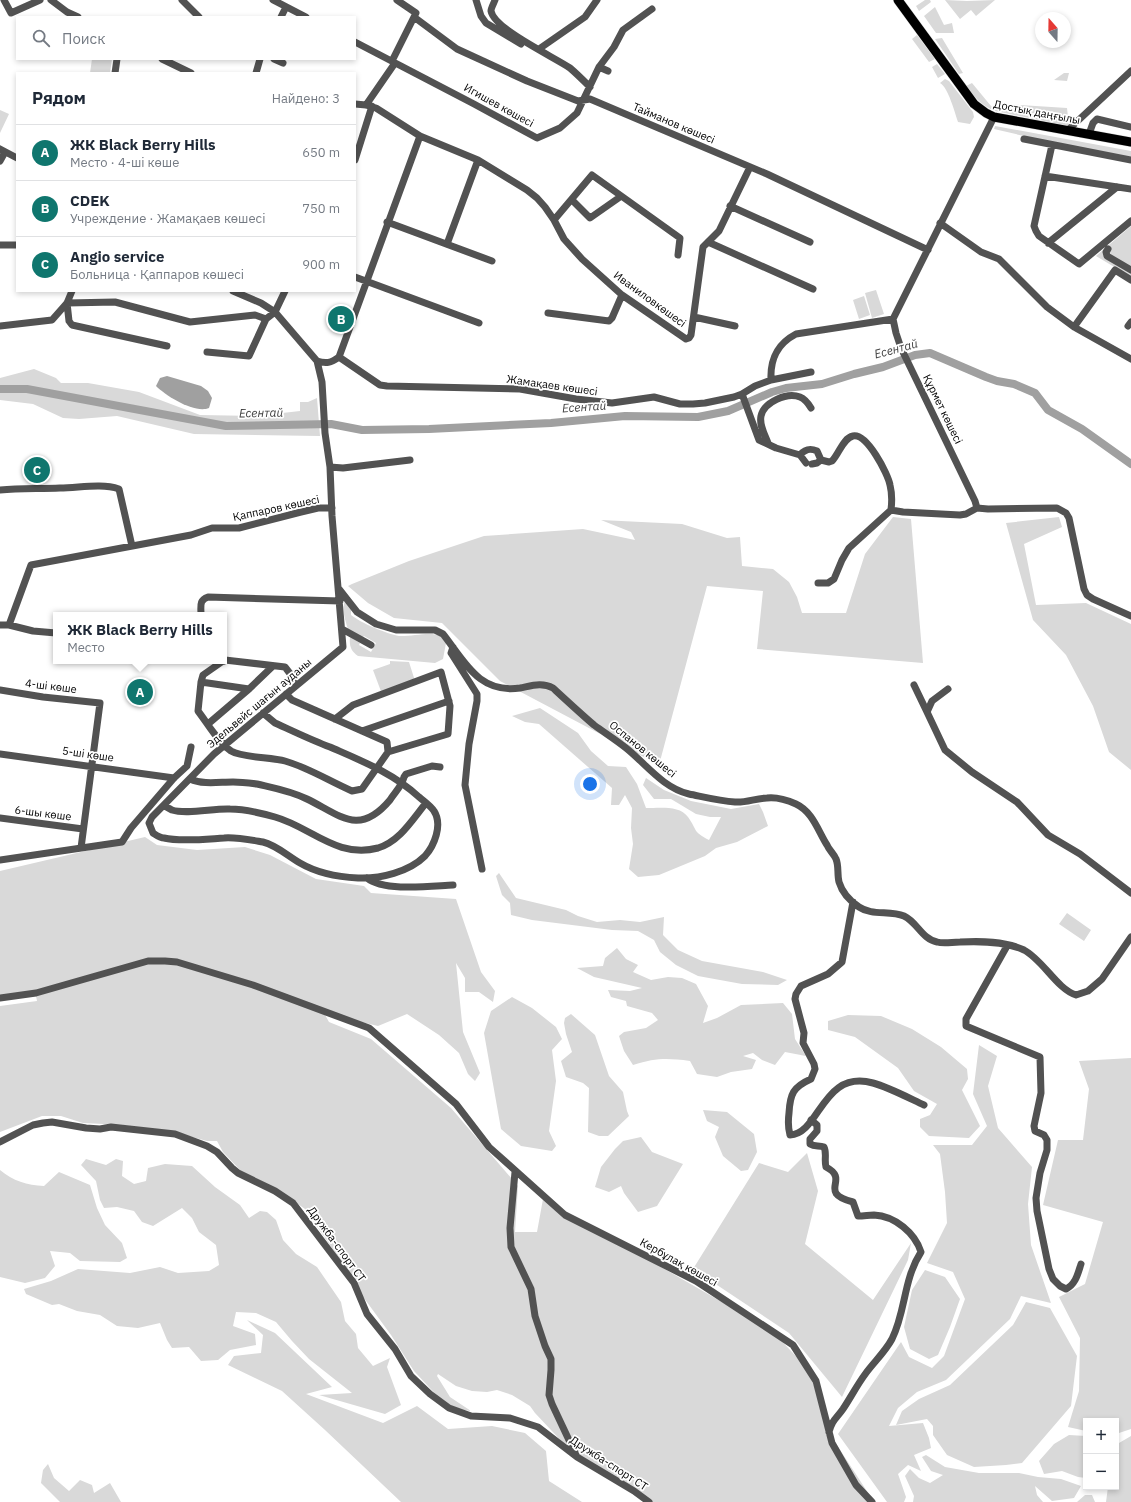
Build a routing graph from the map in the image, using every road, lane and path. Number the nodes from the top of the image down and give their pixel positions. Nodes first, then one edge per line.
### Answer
1 (4, 0) edge
2 (40, 0) edge
3 (51, 0) edge
4 (182, 0) edge
5 (273, 0) edge
6 (396, 0) edge
7 (476, 0) edge
8 (495, 0) edge
9 (597, 0) edge
10 (898, 0) edge
11 (286, 7) junction
12 (652, 9) dead end
13 (76, 16) edge
14 (198, 16) edge
15 (282, 16) edge
16 (304, 16) edge
17 (414, 17) junction
18 (526, 42) junction
19 (356, 43) edge
20 (539, 49) junction
21 (117, 60) edge
22 (164, 60) edge
23 (260, 60) edge
24 (276, 60) edge
25 (394, 62) junction
26 (283, 63) dead end
27 (599, 67) junction
28 (256, 71) edge
29 (608, 71) dead end
30 (1131, 71) edge
31 (115, 72) edge
32 (189, 72) edge
33 (590, 87) junction
34 (584, 100) junction
35 (356, 104) edge
36 (369, 106) junction
37 (994, 117) junction
38 (1131, 127) edge
39 (1068, 130) junction
40 (1089, 134) junction
41 (420, 136) junction
42 (1024, 140) dead end
43 (1131, 142) edge
44 (1052, 145) junction
45 (2, 150) edge
46 (356, 156) edge
47 (16, 157) edge
48 (478, 160) junction
49 (1131, 160) edge
50 (0, 161) edge
51 (750, 168) junction
52 (1045, 176) junction
53 (1117, 187) junction
54 (1131, 189) edge
55 (620, 196) junction
56 (572, 200) junction
57 (730, 206) junction
58 (554, 220) junction
59 (1131, 221) edge
60 (387, 222) junction
61 (940, 223) junction
62 (708, 242) junction
63 (810, 242) dead end
64 (1048, 243) junction
65 (447, 244) junction
66 (0, 245) edge
67 (16, 245) edge
68 (1108, 249) dead end
69 (928, 250) junction
70 (678, 255) dead end
71 (492, 261) dead end
72 (1131, 270) edge
73 (356, 277) edge
74 (1131, 280) edge
75 (367, 282) junction
76 (813, 289) dead end
77 (72, 292) edge
78 (235, 292) edge
79 (285, 292) edge
80 (622, 295) junction
81 (68, 303) junction
82 (275, 312) junction
83 (548, 313) dead end
84 (694, 317) junction
85 (266, 319) junction
86 (893, 319) junction
87 (479, 323) dead end
88 (0, 326) edge
89 (735, 326) dead end
90 (1074, 327) junction
91 (167, 346) dead end
92 (207, 352) dead end
93 (339, 357) junction
94 (1131, 359) edge
95 (316, 361) junction
96 (811, 372) dead end
97 (771, 380) junction
98 (742, 394) junction
99 (811, 408) dead end
100 (768, 443) junction
101 (800, 455) junction
102 (410, 460) dead end
103 (821, 460) junction
104 (330, 467) junction
105 (1, 491) edge
106 (332, 508) junction
107 (977, 508) junction
108 (891, 510) junction
109 (132, 546) junction
110 (818, 583) dead end
111 (339, 589) junction
112 (340, 601) junction
113 (201, 612) edge
114 (1131, 616) edge
115 (9, 624) junction
116 (0, 625) edge
117 (342, 629) junction
118 (53, 633) edge
119 (371, 645) dead end
120 (453, 647) junction
121 (227, 660) edge
122 (220, 664) edge
123 (273, 666) junction
124 (201, 682) junction
125 (298, 684) junction
126 (914, 685) dead end
127 (249, 689) junction
128 (948, 689) dead end
129 (0, 690) edge
130 (286, 694) junction
131 (449, 701) junction
132 (927, 712) junction
133 (263, 713) junction
134 (335, 719) junction
135 (208, 724) junction
136 (362, 731) junction
137 (387, 742) junction
138 (224, 746) junction
139 (191, 747) dead end
140 (400, 748) junction
141 (388, 752) junction
142 (0, 754) edge
143 (92, 766) junction
144 (440, 767) dead end
145 (377, 768) junction
146 (174, 778) junction
147 (190, 779) junction
148 (403, 783) junction
149 (426, 803) junction
150 (164, 806) junction
151 (0, 818) edge
152 (83, 829) junction
153 (81, 848) junction
154 (0, 860) edge
155 (482, 869) dead end
156 (367, 878) junction
157 (453, 885) dead end
158 (1131, 893) edge
159 (853, 902) junction
160 (1131, 937) edge
161 (1007, 946) junction
162 (0, 998) edge
163 (924, 1105) dead end
164 (811, 1120) junction
165 (0, 1142) edge
166 (515, 1172) junction
167 (1081, 1264) dead end
168 (829, 1433) junction
169 (577, 1457) junction
170 (648, 1502) edge
171 (872, 1502) edge

1 - 2 street
3 - 13 street
4 - 14 street
5 - 11 street
6 - 17 street, Тайманов көшесі
7 - 18 street
8 - 18 street
9 - 20 street
10 - 37 main road, Достық даңғылы
11 - 15 street
11 - 16 street
12 - 27 street, Игишев көшесі
17 - 25 street
17 - 34 street, Тайманов көшесі
18 - 20 street
19 - 25 street, Игишев көшесі
20 - 33 street
21 - 31 street
22 - 32 street
23 - 28 street
24 - 26 street
25 - 34 street, Игишев көшесі
25 - 36 street
27 - 29 street
27 - 33 street, Игишев көшесі
30 - 39 street
33 - 34 street, Игишев көшесі
34 - 51 street, Тайманов көшесі
35 - 36 street, Иваниловкөшесі
36 - 41 street, Иваниловкөшесі
36 - 46 street
37 - 39 main road, Достық даңғылы
37 - 61 street
38 - 40 street
39 - 40 main road, Достық даңғылы
40 - 43 main road, Достық даңғылы
41 - 48 street, Иваниловкөшесі
41 - 60 street
42 - 44 street
44 - 49 street
44 - 52 street
45 - 47 street
45 - 50 street
48 - 58 street, Иваниловкөшесі
48 - 65 street
51 - 57 street, Иваниловкөшесі
51 - 69 street, Тайманов көшесі
52 - 53 street
52 - 64 street
53 - 54 street
53 - 64 street
55 - 56 street
55 - 56 street
55 - 70 street
56 - 58 street
57 - 62 street, Иваниловкөшесі
57 - 63 street
58 - 80 street, Иваниловкөшесі
59 - 64 street
60 - 65 street
60 - 75 street
61 - 69 street
61 - 90 street
62 - 76 street
62 - 84 street, Иваниловкөшесі
65 - 71 street
66 - 67 street
68 - 72 street
69 - 86 street
73 - 75 street
74 - 90 street
75 - 87 street
75 - 93 street
77 - 81 street
78 - 82 street
79 - 82 street
80 - 83 street
80 - 84 street, Иваниловкөшесі
81 - 85 street
81 - 88 street
81 - 91 street
82 - 85 street
82 - 95 street
84 - 89 street
85 - 92 street
86 - 97 street
86 - 107 street, Құрмет көшесі
90 - 94 street
93 - 95 street
93 - 98 street, Жамақаев көшесі
95 - 104 street
96 - 97 street, Жамақаев көшесі
97 - 98 street, Жамақаев көшесі
98 - 100 street
99 - 100 street
100 - 101 street
101 - 103 street
101 - 103 street
102 - 104 street
103 - 108 street
104 - 106 street
105 - 109 street
106 - 109 street, Қаппаров көшесі
106 - 111 street
107 - 108 street
107 - 114 street
108 - 110 street
109 - 115 street, Қаппаров көшесі
111 - 112 street
111 - 120 street, Оспанов көшесі
112 - 113 street
112 - 117 street, Эдельвейс шағын ауданы
115 - 116 street
115 - 118 street
117 - 119 street
117 - 125 street, Эдельвейс шағын ауданы
120 - 155 street
120 - 159 street, Оспанов көшесі
121 - 123 street
122 - 124 street
123 - 125 street
123 - 127 street
124 - 127 street
124 - 135 street
125 - 130 street, Эдельвейс шағын ауданы
126 - 132 street
127 - 135 street
128 - 132 street
129 - 143 street, 4-ші көше
130 - 133 street, Эдельвейс шағын ауданы
130 - 134 street
131 - 134 street
131 - 136 street
131 - 140 street
132 - 158 street
133 - 138 street, Эдельвейс шағын ауданы
133 - 145 street
134 - 136 street
135 - 138 street
136 - 137 street
137 - 140 street
137 - 141 street
138 - 145 street
138 - 147 street, Эдельвейс шағын ауданы
139 - 146 street
140 - 141 street
141 - 145 street
142 - 143 street, 5-ші көше
143 - 146 street, 5-ші көше
143 - 152 street
144 - 148 street
145 - 148 street
146 - 153 street
147 - 148 street
147 - 150 street, Эдельвейс шағын ауданы
148 - 149 street
149 - 150 street
149 - 156 street
150 - 156 street, Эдельвейс шағын ауданы
151 - 152 street, 6-шы көше
152 - 153 street
153 - 154 street
156 - 157 street
159 - 161 street, Оспанов көшесі
159 - 164 street
160 - 161 street, Оспанов көшесі
161 - 167 street
162 - 166 street, Кербұлақ көшесі
163 - 164 street
164 - 168 street
165 - 169 street, Дружба-спорт СТ
166 - 168 street, Кербұлақ көшесі
166 - 169 street
168 - 171 street, Кербұлақ көшесі
169 - 170 street, Дружба-спорт СТ

